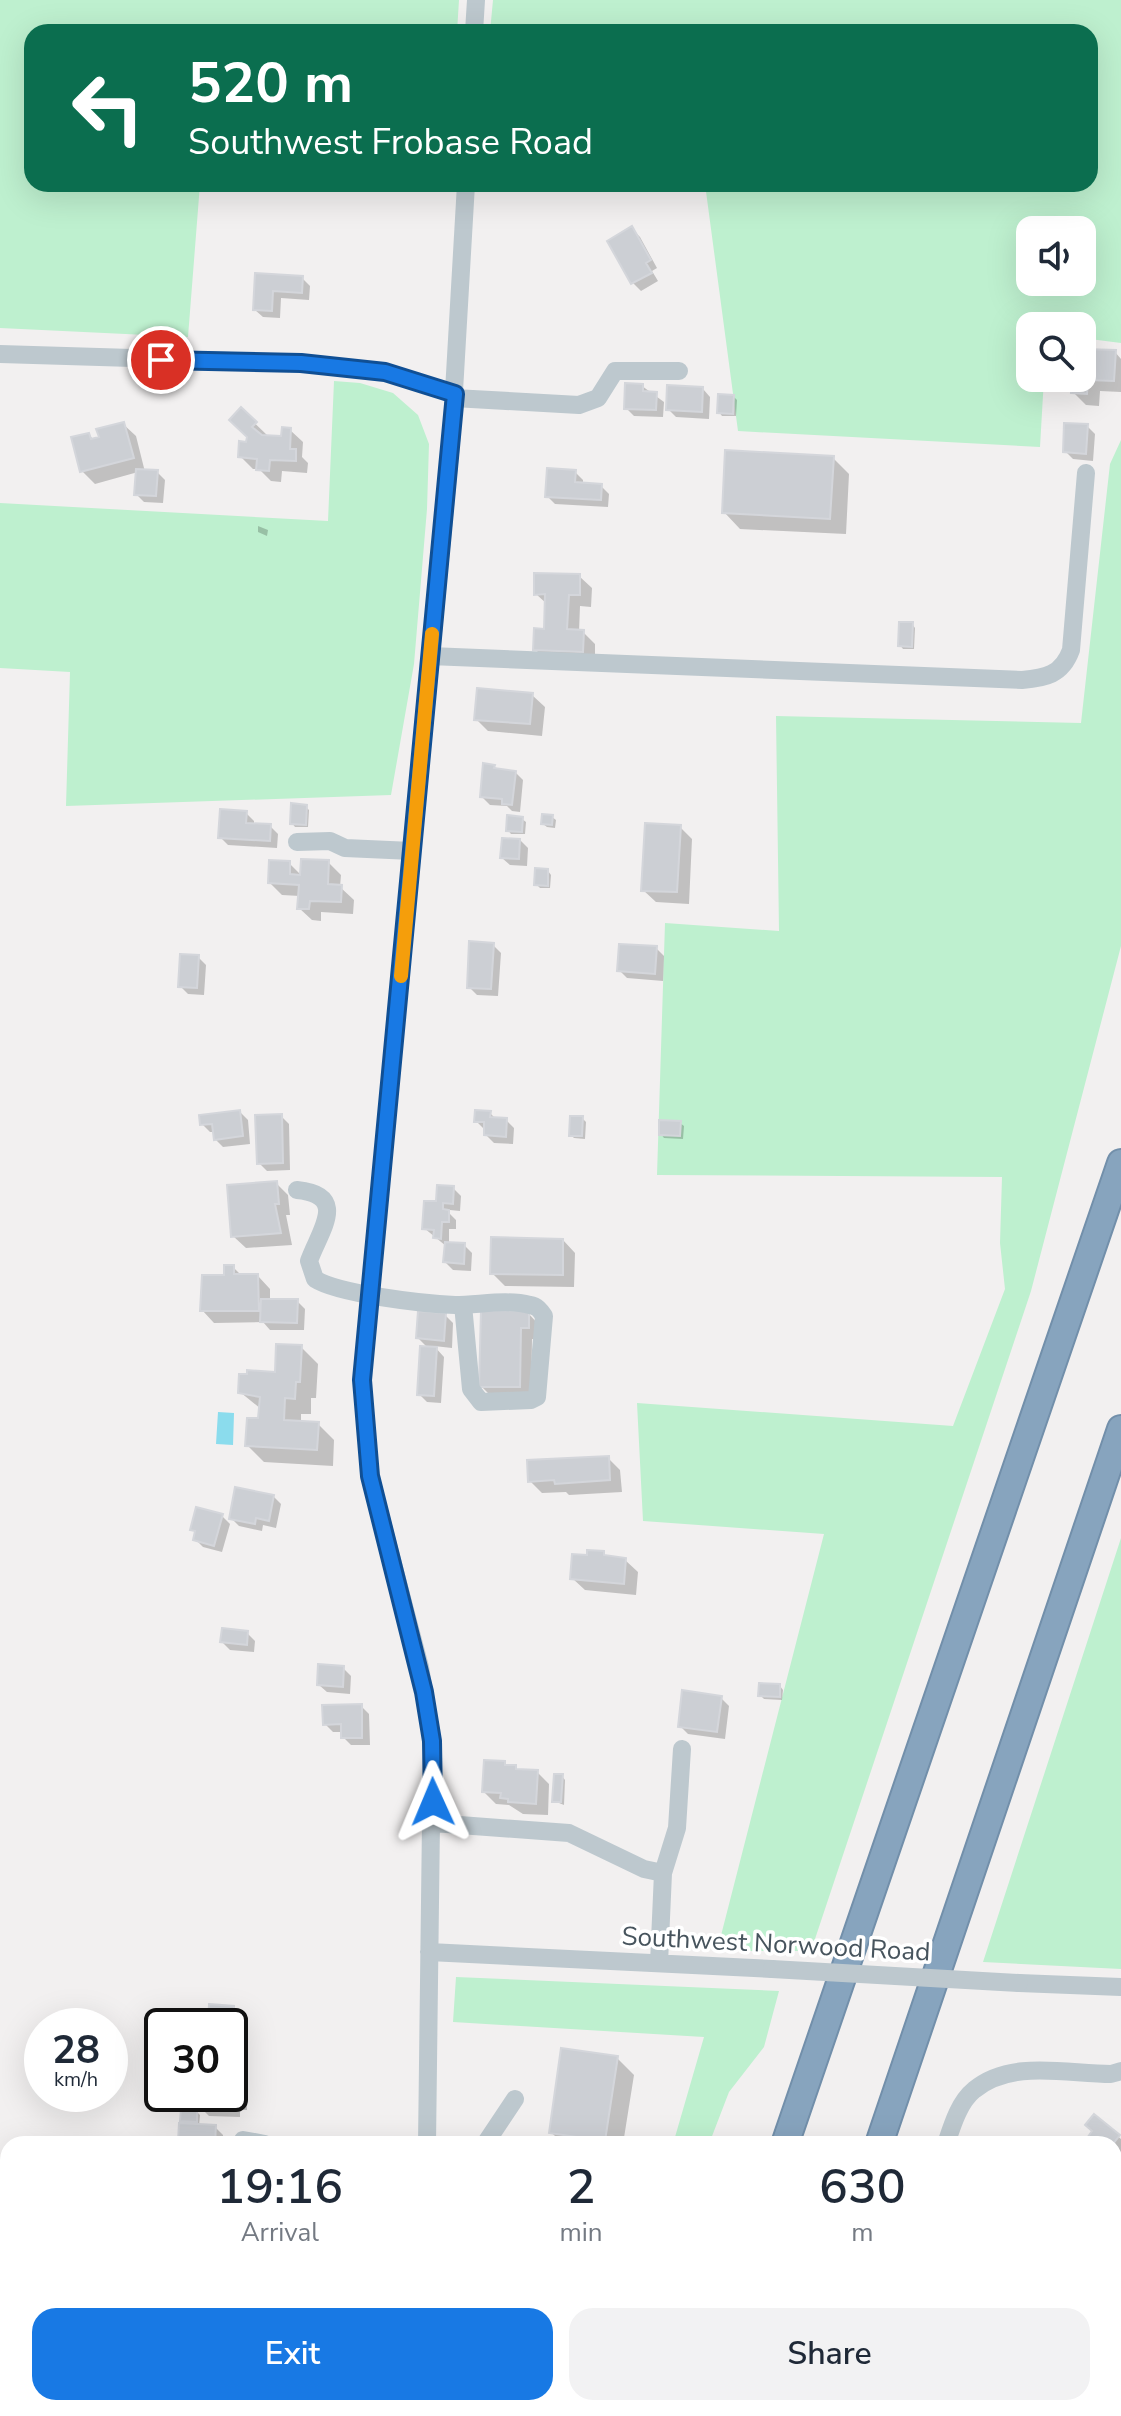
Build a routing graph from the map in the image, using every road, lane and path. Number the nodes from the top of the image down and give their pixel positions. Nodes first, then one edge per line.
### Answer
1 (476, 0) edge
2 (474, 24) edge
3 (466, 192) edge
4 (0, 354) edge
5 (679, 371) dead end
6 (454, 396) junction
7 (1086, 473) dead end
8 (430, 656) junction
9 (297, 842) dead end
10 (412, 851) junction
11 (1121, 1163) edge
12 (297, 1190) dead end
13 (371, 1294) junction
14 (463, 1305) junction
15 (1121, 1429) edge
16 (682, 1749) dead end
17 (433, 1823) junction
18 (663, 1873) junction
19 (429, 1952) junction
20 (659, 1963) junction
21 (1121, 1987) edge
22 (1121, 2071) edge
23 (515, 2099) dead end
24 (427, 2136) edge
25 (490, 2136) edge
26 (788, 2136) edge
27 (882, 2136) edge
28 (949, 2136) edge

1 - 2 street
3 - 6 street
4 - 6 street
5 - 6 street
6 - 8 street
7 - 8 street
8 - 10 street
9 - 10 street
10 - 13 street
11 - 26 highway
12 - 13 street
13 - 14 street
13 - 17 street
14 - 14 street
15 - 27 highway
16 - 18 street
17 - 18 street
17 - 19 street
18 - 20 street
19 - 20 street, Southwest Norwood Road
19 - 24 street
20 - 21 street, Southwest Norwood Road, bridge
22 - 28 street
23 - 25 street

